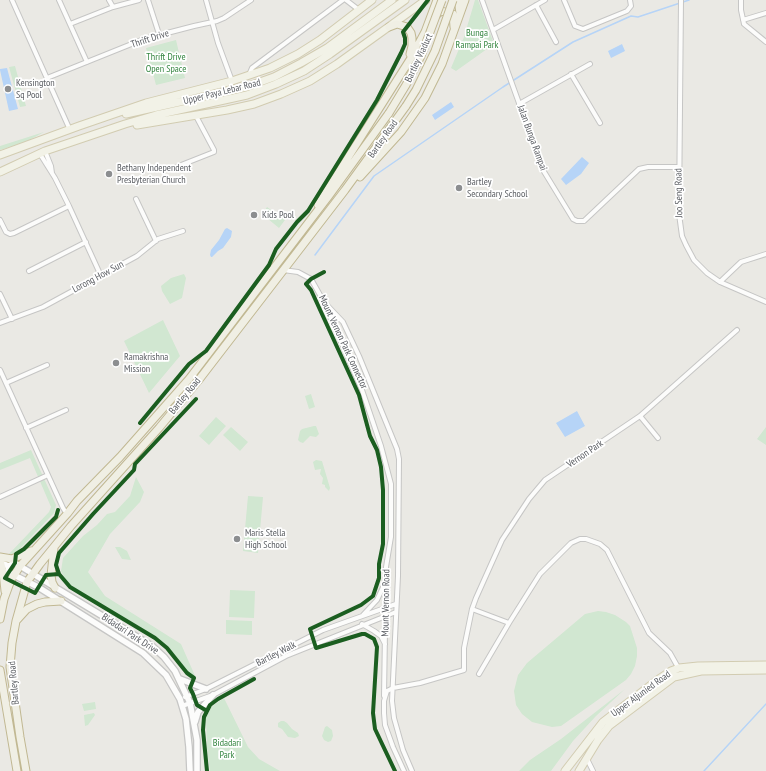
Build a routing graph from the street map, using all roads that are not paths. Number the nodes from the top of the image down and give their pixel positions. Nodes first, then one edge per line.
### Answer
1 (12, 0) edge
2 (59, 0) edge
3 (109, 0) edge
4 (139, 0) edge
5 (148, 0) edge
6 (206, 0) edge
7 (251, 0) edge
8 (345, 0) edge
9 (372, 0) edge
10 (392, 0) edge
11 (405, 0) edge
12 (426, 0) edge
13 (437, 0) edge
14 (442, 0) edge
15 (453, 0) edge
16 (458, 0) edge
17 (464, 0) edge
18 (482, 0) edge
19 (545, 0) edge
20 (564, 0) edge
21 (630, 0) edge
22 (681, 0) edge
23 (742, 0) edge
24 (536, 5) junction
25 (113, 7) junction
26 (359, 10) junction
27 (460, 13) junction
28 (766, 13) edge
29 (430, 20) junction
30 (743, 20) junction
31 (212, 23) junction
32 (70, 24) junction
33 (389, 27) junction
34 (493, 30) junction
35 (454, 31) junction
36 (159, 34) junction
37 (556, 42) dead end
38 (766, 42) edge
39 (87, 62) junction
40 (407, 64) junction
41 (590, 64) dead end
42 (571, 74) junction
43 (249, 75) junction
44 (47, 78) junction
45 (232, 81) junction
46 (519, 104) junction
47 (406, 106) joint
48 (389, 113) joint
49 (196, 116) junction
50 (600, 123) dead end
51 (79, 126) junction
52 (111, 129) junction
53 (70, 130) junction
54 (43, 153) junction
55 (0, 155) edge
56 (176, 167) dead end
57 (679, 167) junction
58 (0, 172) edge
59 (345, 190) junction
60 (136, 199) dead end
61 (69, 206) junction
62 (314, 216) junction
63 (0, 220) edge
64 (182, 232) dead end
65 (156, 241) junction
66 (86, 242) junction
67 (766, 254) edge
68 (283, 270) junction
69 (29, 271) dead end
70 (101, 276) junction
71 (720, 282) junction
72 (0, 294) edge
73 (324, 302) junction
74 (766, 302) edge
75 (12, 319) junction
76 (0, 323) edge
77 (737, 330) dead end
78 (47, 365) dead end
79 (0, 370) edge
80 (6, 383) junction
81 (66, 410) dead end
82 (640, 416) junction
83 (26, 428) junction
84 (658, 438) dead end
85 (48, 475) junction
86 (399, 483) junction
87 (391, 484) junction
88 (0, 497) edge
89 (67, 514) junction
90 (0, 519) edge
91 (11, 526) dead end
92 (54, 548) junction
93 (35, 549) junction
94 (0, 557) edge
95 (0, 561) edge
96 (8, 566) junction
97 (20, 566) junction
98 (32, 574) junction
99 (14, 575) junction
100 (386, 579) junction
101 (27, 582) junction
102 (55, 588) junction
103 (4, 599) junction
104 (61, 601) junction
105 (396, 604) junction
106 (386, 607) junction
107 (472, 609) junction
108 (396, 612) junction
109 (363, 616) junction
110 (386, 616) junction
111 (0, 619) edge
112 (16, 621) junction
113 (509, 623) junction
114 (362, 624) junction
115 (385, 644) junction
116 (766, 665) edge
117 (0, 670) edge
118 (766, 670) edge
119 (175, 671) junction
120 (680, 671) junction
121 (480, 674) dead end
122 (166, 675) junction
123 (179, 679) junction
124 (393, 688) junction
125 (206, 689) junction
126 (213, 694) junction
127 (188, 696) junction
128 (180, 699) junction
129 (384, 701) junction
130 (190, 703) junction
131 (182, 706) junction
132 (195, 723) junction
133 (587, 758) junction
134 (591, 770) edge
135 (17, 771) edge
136 (26, 771) edge
137 (190, 771) edge
138 (197, 771) edge
139 (404, 771) edge
140 (412, 771) edge
141 (565, 771) edge
142 (579, 771) edge

1 - 44 street
2 - 32 street
3 - 25 street
4 - 25 street
5 - 36 street
6 - 31 street
7 - 31 street, Thrift Drive
8 - 26 street
8 - 43 street, Upper Paya Lebar Road
9 - 26 main road, Upper Paya Lebar Road
10 - 51 main road, Upper Paya Lebar Road
11 - 52 main road, Upper Paya Lebar Road
12 - 33 main road, Upper Paya Lebar Road
13 - 29 highway
14 - 48 highway, Bartley Viaduct, bridge
15 - 47 highway, Bartley Viaduct, bridge
16 - 27 highway
17 - 27 highway
18 - 34 street, Jalan Bunga Rampai
19 - 24 street
20 - 21 street
22 - 57 street, Joo Seng Road
23 - 30 street
24 - 34 street
24 - 37 street
25 - 32 street
26 - 43 main road, Upper Paya Lebar Road
27 - 35 highway
28 - 30 street
29 - 35 highway
29 - 40 highway
30 - 38 street
31 - 36 street, Thrift Drive
31 - 45 street
32 - 39 street
33 - 40 highway
33 - 49 main road, Upper Paya Lebar Road
34 - 46 street, Jalan Bunga Rampai
35 - 59 highway
36 - 39 street, Thrift Drive
39 - 44 street, Thrift Drive
40 - 62 highway
41 - 42 street
42 - 46 street
42 - 50 street
43 - 45 main road, Upper Paya Lebar Road
44 - 53 street
45 - 51 main road, Upper Paya Lebar Road
46 - 57 street, Jalan Bunga Rampai
47 - 59 highway, Bartley Road
48 - 62 highway, Bartley Road
49 - 52 main road, Upper Paya Lebar Road
49 - 56 street, Upper Paya Lebar Road
51 - 53 main road, Upper Paya Lebar Road
52 - 54 main road, Upper Paya Lebar Road
53 - 55 main road, Upper Paya Lebar Road
54 - 58 main road, Upper Paya Lebar Road
54 - 61 street
57 - 71 street, Joo Seng Road
59 - 68 highway, Bartley Road
60 - 65 street
61 - 63 street
61 - 66 street
62 - 89 highway, Bartley Road
64 - 65 street, Lorong How Sun
65 - 70 street, Lorong How Sun
66 - 69 street
66 - 70 street
67 - 71 street
68 - 73 street, Mount Vernon Road
68 - 92 highway, Bartley Road
70 - 75 street, Lorong How Sun
71 - 74 street, Joo Seng Road
72 - 75 street
73 - 86 street, Mount Vernon Road
73 - 87 street, Mount Vernon Road
75 - 76 street, Lorong How Sun
77 - 82 street, Vernon Park
78 - 80 street
79 - 80 street
80 - 83 street
81 - 83 street
82 - 84 street
82 - 107 street, Vernon Park
83 - 85 street
85 - 88 street
85 - 89 street
86 - 87 street
86 - 105 street, Mount Vernon Road
87 - 100 street, Mount Vernon Road
89 - 93 highway, Bartley Road
90 - 91 street
92 - 98 highway, Bartley Road
92 - 102 highway
93 - 94 highway
93 - 97 highway, Bartley Road
95 - 96 street
95 - 103 highway
96 - 97 street
96 - 99 street
97 - 98 street, Bidadari Park Drive
97 - 99 highway, Bartley Road
98 - 101 highway, Bartley Road
98 - 102 street, Bidadari Park Drive
99 - 101 street, Bidadari Park Drive
99 - 103 highway, Bartley Road
100 - 106 street, Mount Vernon Road
100 - 109 street
101 - 104 street, Bidadari Park Drive
101 - 112 highway, Bartley Road
102 - 119 street, Bidadari Park Drive
103 - 111 highway, Bartley Road
104 - 112 highway
104 - 122 street, Bidadari Park Drive
105 - 106 street, Bartley Walk
105 - 108 street, Mount Vernon Road
106 - 109 street, Bartley Walk
106 - 110 street, Mount Vernon Road
107 - 113 street
107 - 124 street, Vernon Park
108 - 110 street, Bartley Walk
108 - 124 street, Mount Vernon Road
109 - 125 street, Bartley Walk
110 - 114 street, Bartley Walk
110 - 115 street, Mount Vernon Road
112 - 136 highway, Bartley Road
113 - 120 street
113 - 121 street
114 - 115 street
114 - 126 street, Bartley Walk
115 - 129 street, Mount Vernon Road
116 - 120 main road, Upper Aljunied Road
117 - 135 highway, Bartley Road
118 - 120 main road, Upper Aljunied Road
119 - 122 street
119 - 123 street, Bidadari Park Drive
120 - 133 main road, Upper Aljunied Road
120 - 141 main road, Upper Aljunied Road
122 - 128 street, Bidadari Park Drive
123 - 125 street
123 - 127 street, Bidadari Park Drive
124 - 129 street
124 - 140 street, Mount Vernon Road
125 - 127 street, Bartley Walk
126 - 130 street, Bartley Walk
126 - 132 street
127 - 128 street, Bartley Walk
127 - 130 street, Bidadari Park Drive
128 - 131 street, Bidadari Park Drive
129 - 139 street, Mount Vernon Road
130 - 131 street, Bartley Walk
130 - 132 street, Bidadari Park Drive
131 - 137 street, Bidadari Park Drive
132 - 138 street, Bidadari Park Drive
133 - 134 street
133 - 142 main road, Upper Aljunied Road
134 - 142 street

